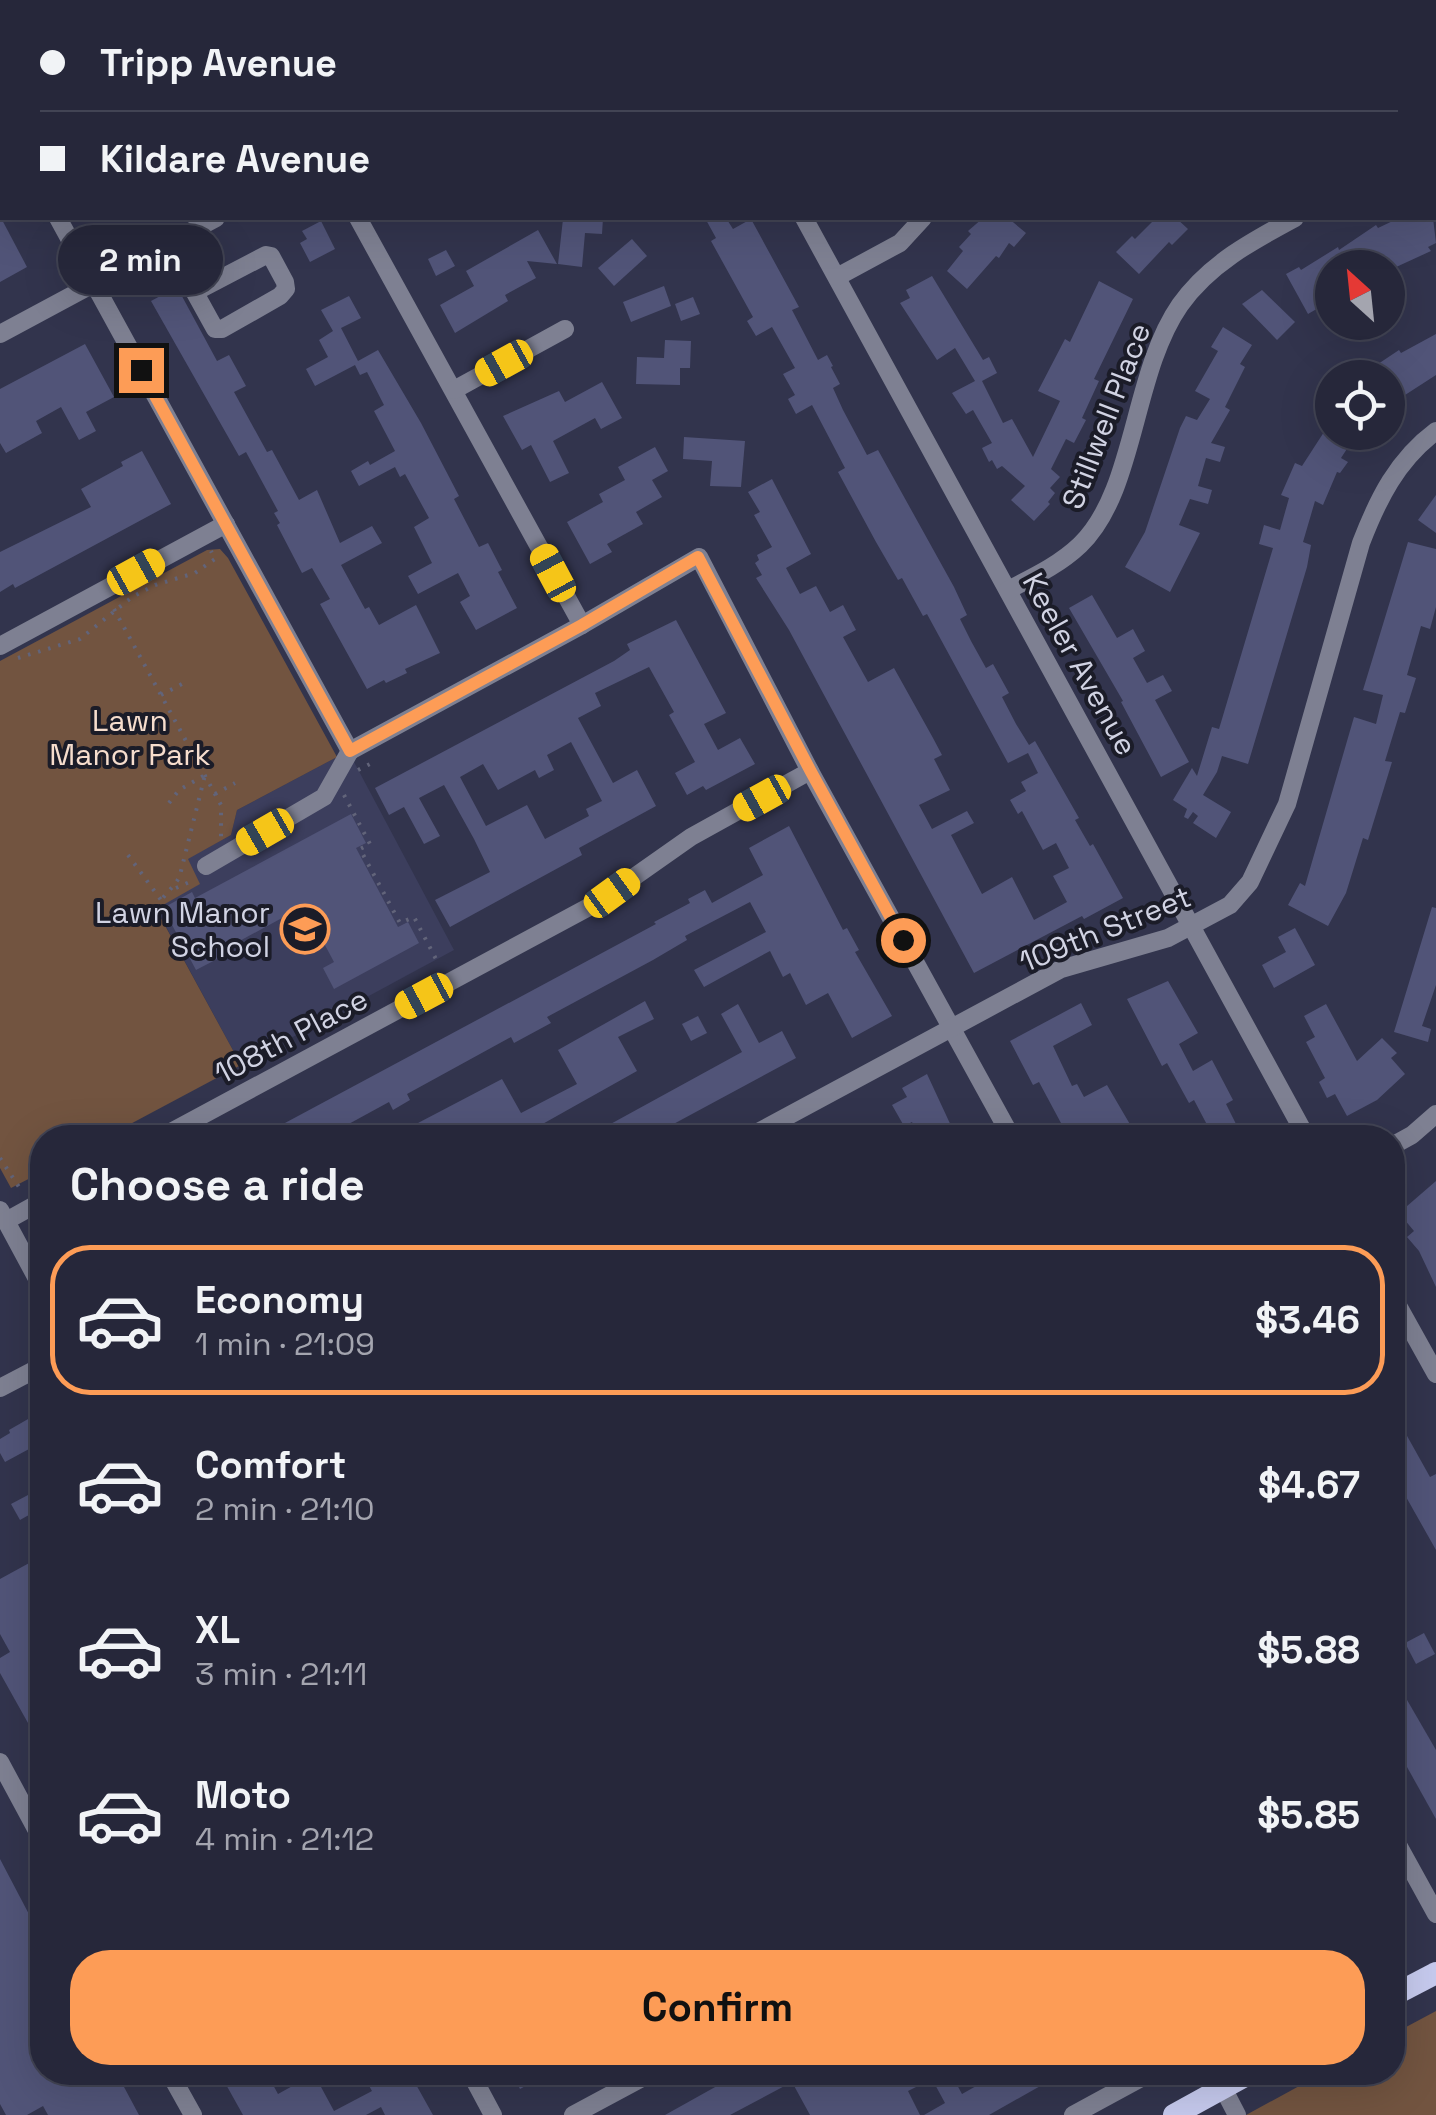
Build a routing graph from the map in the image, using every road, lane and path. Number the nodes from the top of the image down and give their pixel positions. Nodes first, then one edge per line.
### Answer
1 (59, 220) edge
2 (212, 220) edge
3 (359, 220) edge
4 (805, 220) edge
5 (922, 220) edge
6 (1291, 220) edge
7 (168, 244) junction
8 (838, 277) junction
9 (94, 284) junction
10 (195, 292) junction
11 (565, 329) dead end
12 (0, 334) edge
13 (454, 390) junction
14 (1436, 431) edge
15 (226, 524) junction
16 (211, 551) dead end
17 (1008, 590) junction
18 (114, 610) junction
19 (582, 625) junction
20 (3, 654) edge
21 (182, 684) dead end
22 (161, 695) junction
23 (350, 751) junction
24 (372, 763) dead end
25 (810, 770) junction
26 (205, 775) junction
27 (346, 777) dead end
28 (235, 783) dead end
29 (340, 789) dead end
30 (215, 794) junction
31 (170, 803) dead end
32 (221, 840) dead end
33 (128, 855) dead end
34 (202, 872) joint
35 (176, 888) junction
36 (1193, 928) junction
37 (437, 962) dead end
38 (952, 1028) junction
39 (1436, 1114) edge
40 (184, 1125) edge
41 (772, 1125) edge
42 (1005, 1125) edge
43 (1300, 1125) edge
44 (1405, 1139) edge
45 (0, 1158) edge
46 (20, 1187) dead end
47 (30, 1206) edge
48 (3, 1216) edge
49 (30, 1266) edge
50 (1405, 1318) edge
51 (30, 1372) edge
52 (1436, 1374) edge
53 (0, 1388) edge
54 (0, 1762) edge
55 (30, 1818) edge
56 (1405, 1858) edge
57 (1436, 1914) edge
58 (1436, 1972) edge
59 (1405, 1989) edge
60 (177, 2085) edge
61 (477, 2085) edge
62 (629, 2085) edge
63 (1128, 2085) edge
64 (1229, 2085) edge
65 (1224, 2088) junction
66 (192, 2115) edge
67 (493, 2115) edge
68 (574, 2115) edge
69 (1073, 2115) edge
70 (1174, 2115) edge
71 (1237, 2115) edge

1 - 9 street
2 - 7 street
3 - 13 street
4 - 8 street, Keeler Avenue
5 - 8 street
6 - 17 street, Stillwell Place
7 - 9 street
7 - 10 street
8 - 17 street, Keeler Avenue
9 - 12 street
9 - 15 street
10 - 10 street
11 - 13 street
13 - 19 street
14 - 36 street, 109th Street
15 - 20 street
15 - 23 street
16 - 18 path
17 - 36 street, Keeler Avenue
18 - 20 path
18 - 22 path
19 - 23 street
19 - 25 street
21 - 22 path
22 - 26 path
23 - 34 street
24 - 27 path
25 - 38 street
25 - 40 street, 108th Place
26 - 30 path
26 - 31 path
26 - 35 path
28 - 30 path
29 - 37 path
30 - 32 path
33 - 35 path
34 - 35 path
36 - 38 street, 109th Street
36 - 43 street, Keeler Avenue
38 - 41 street, 109th Street
38 - 42 street
39 - 44 street
45 - 46 path
47 - 48 street
48 - 49 street
50 - 52 street
51 - 53 street
54 - 55 street
56 - 57 street
58 - 59 main road
60 - 66 street
61 - 67 street
62 - 68 street
63 - 69 street
64 - 65 main road
65 - 70 main road
65 - 71 street

